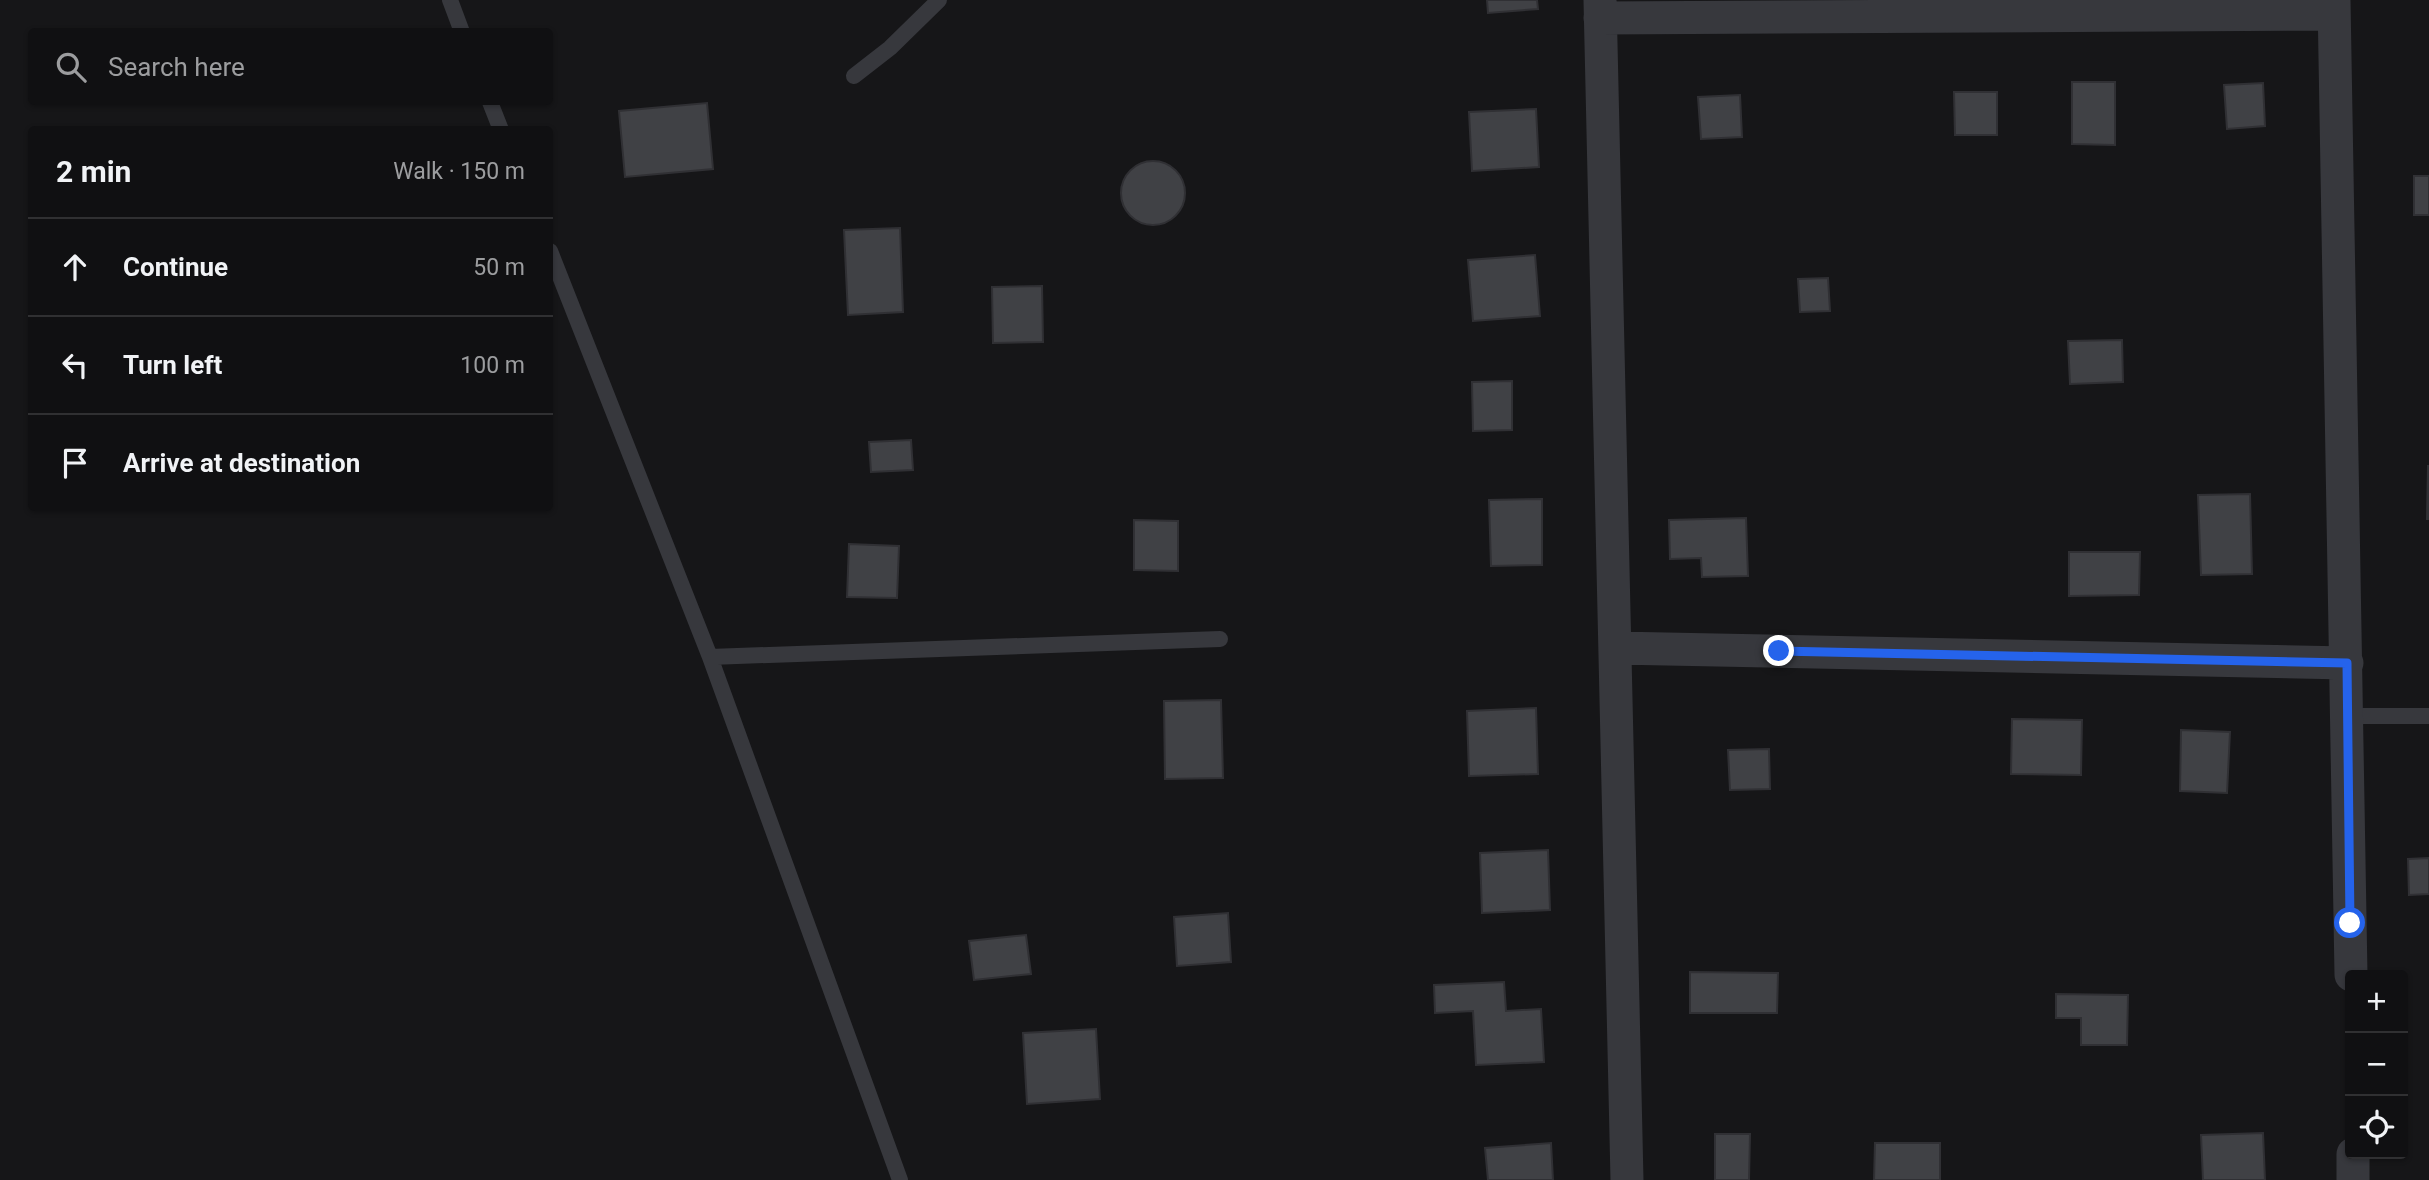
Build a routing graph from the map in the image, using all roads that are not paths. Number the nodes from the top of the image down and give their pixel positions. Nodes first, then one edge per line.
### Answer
1 (450, 0) edge
2 (939, 0) edge
3 (2334, 7) edge
4 (1600, 9) edge
5 (460, 28) edge
6 (854, 76) dead end
7 (491, 105) edge
8 (499, 126) edge
9 (553, 259) edge
10 (1220, 639) dead end
11 (1616, 648) junction
12 (710, 657) junction
13 (2347, 663) junction
14 (2348, 716) junction
15 (2429, 716) edge
16 (2351, 970) edge
17 (2353, 1159) edge
18 (900, 1180) edge
19 (1627, 1180) edge
20 (2353, 1180) edge

1 - 5 lane
2 - 6 lane
3 - 4 street
3 - 13 street
4 - 11 street
7 - 8 lane
9 - 12 lane
10 - 12 lane
11 - 13 street
11 - 19 street
12 - 18 lane
13 - 14 street
14 - 15 lane
14 - 16 street
17 - 20 street

